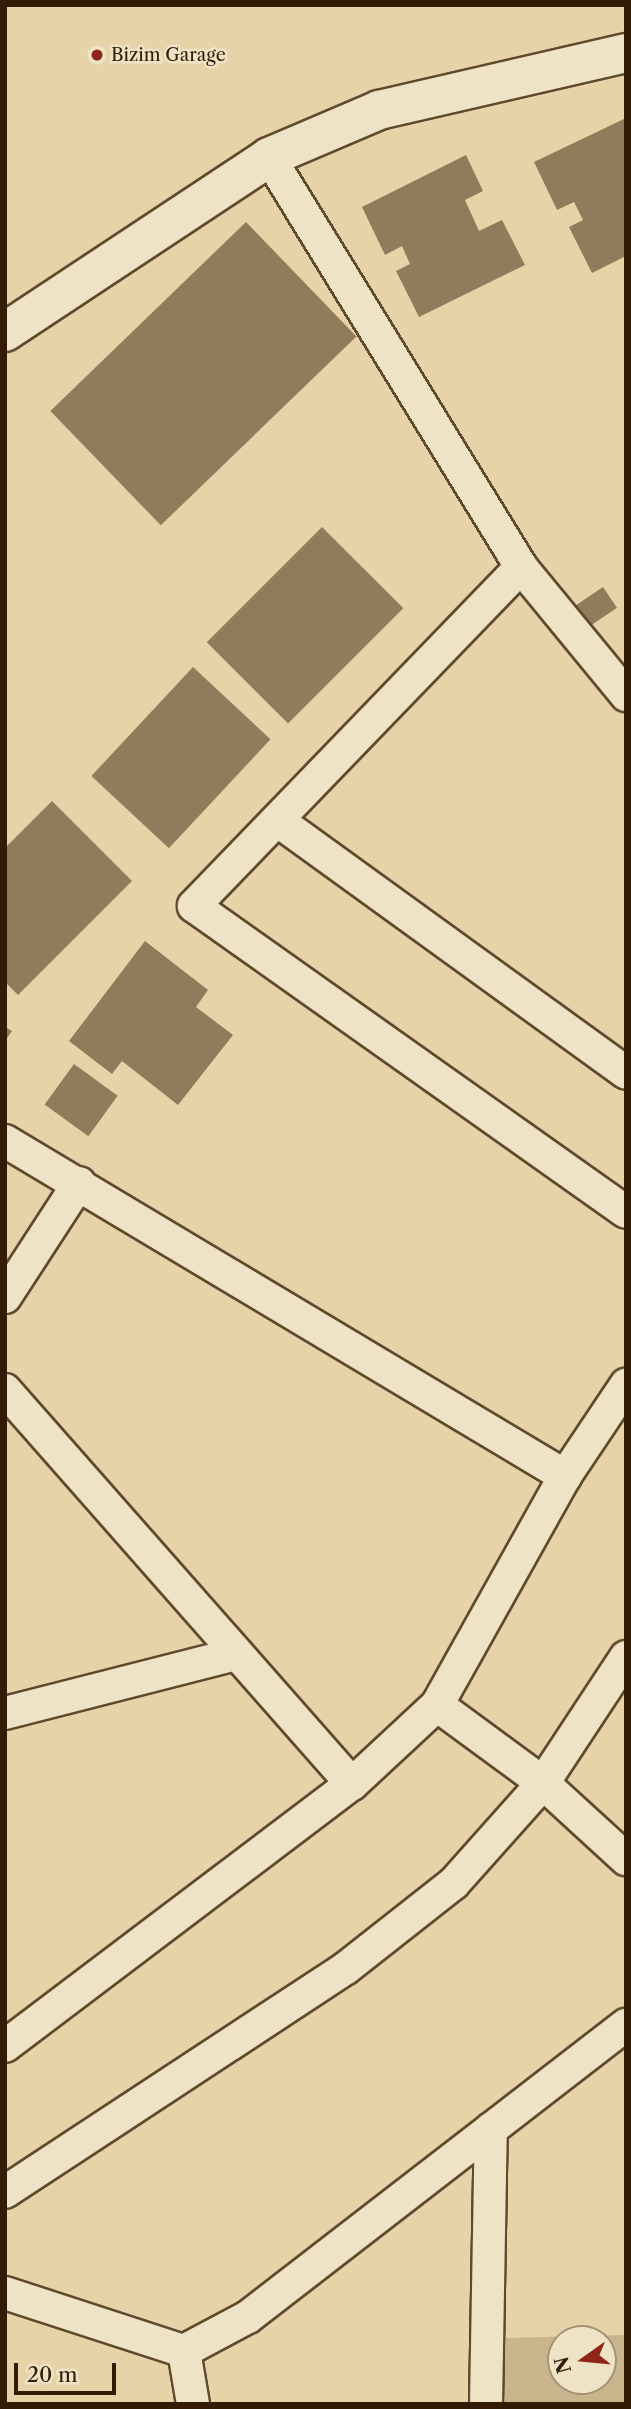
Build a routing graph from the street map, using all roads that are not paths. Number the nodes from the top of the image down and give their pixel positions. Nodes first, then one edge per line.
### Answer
1 (626, 53) edge
2 (269, 157) junction
3 (5, 332) edge
4 (521, 567) junction
5 (626, 695) edge
6 (277, 820) junction
7 (626, 1073) edge
8 (5, 1141) edge
9 (79, 1183) junction
10 (626, 1212) edge
11 (5, 1297) edge
12 (626, 1385) edge
13 (5, 1390) edge
14 (565, 1476) junction
15 (237, 1654) junction
16 (626, 1657) edge
17 (436, 1705) junction
18 (5, 1713) edge
19 (543, 1783) junction
20 (352, 1784) junction
21 (626, 1859) edge
22 (626, 2025) edge
23 (5, 2046) edge
24 (491, 2129) junction
25 (5, 2192) edge
26 (5, 2293) edge
27 (184, 2351) junction
28 (192, 2404) edge
29 (486, 2404) edge

1 - 2 main road
2 - 3 main road
2 - 4 street
4 - 5 street
4 - 6 street
6 - 7 street
6 - 10 street
8 - 9 street
9 - 11 street
9 - 14 street
12 - 14 street
13 - 15 street
14 - 17 street
15 - 18 street
15 - 20 street
16 - 19 street
17 - 19 street
17 - 20 street
19 - 21 street
19 - 25 street
20 - 23 street
22 - 24 street
24 - 27 street
24 - 29 street
26 - 27 street
27 - 28 street

